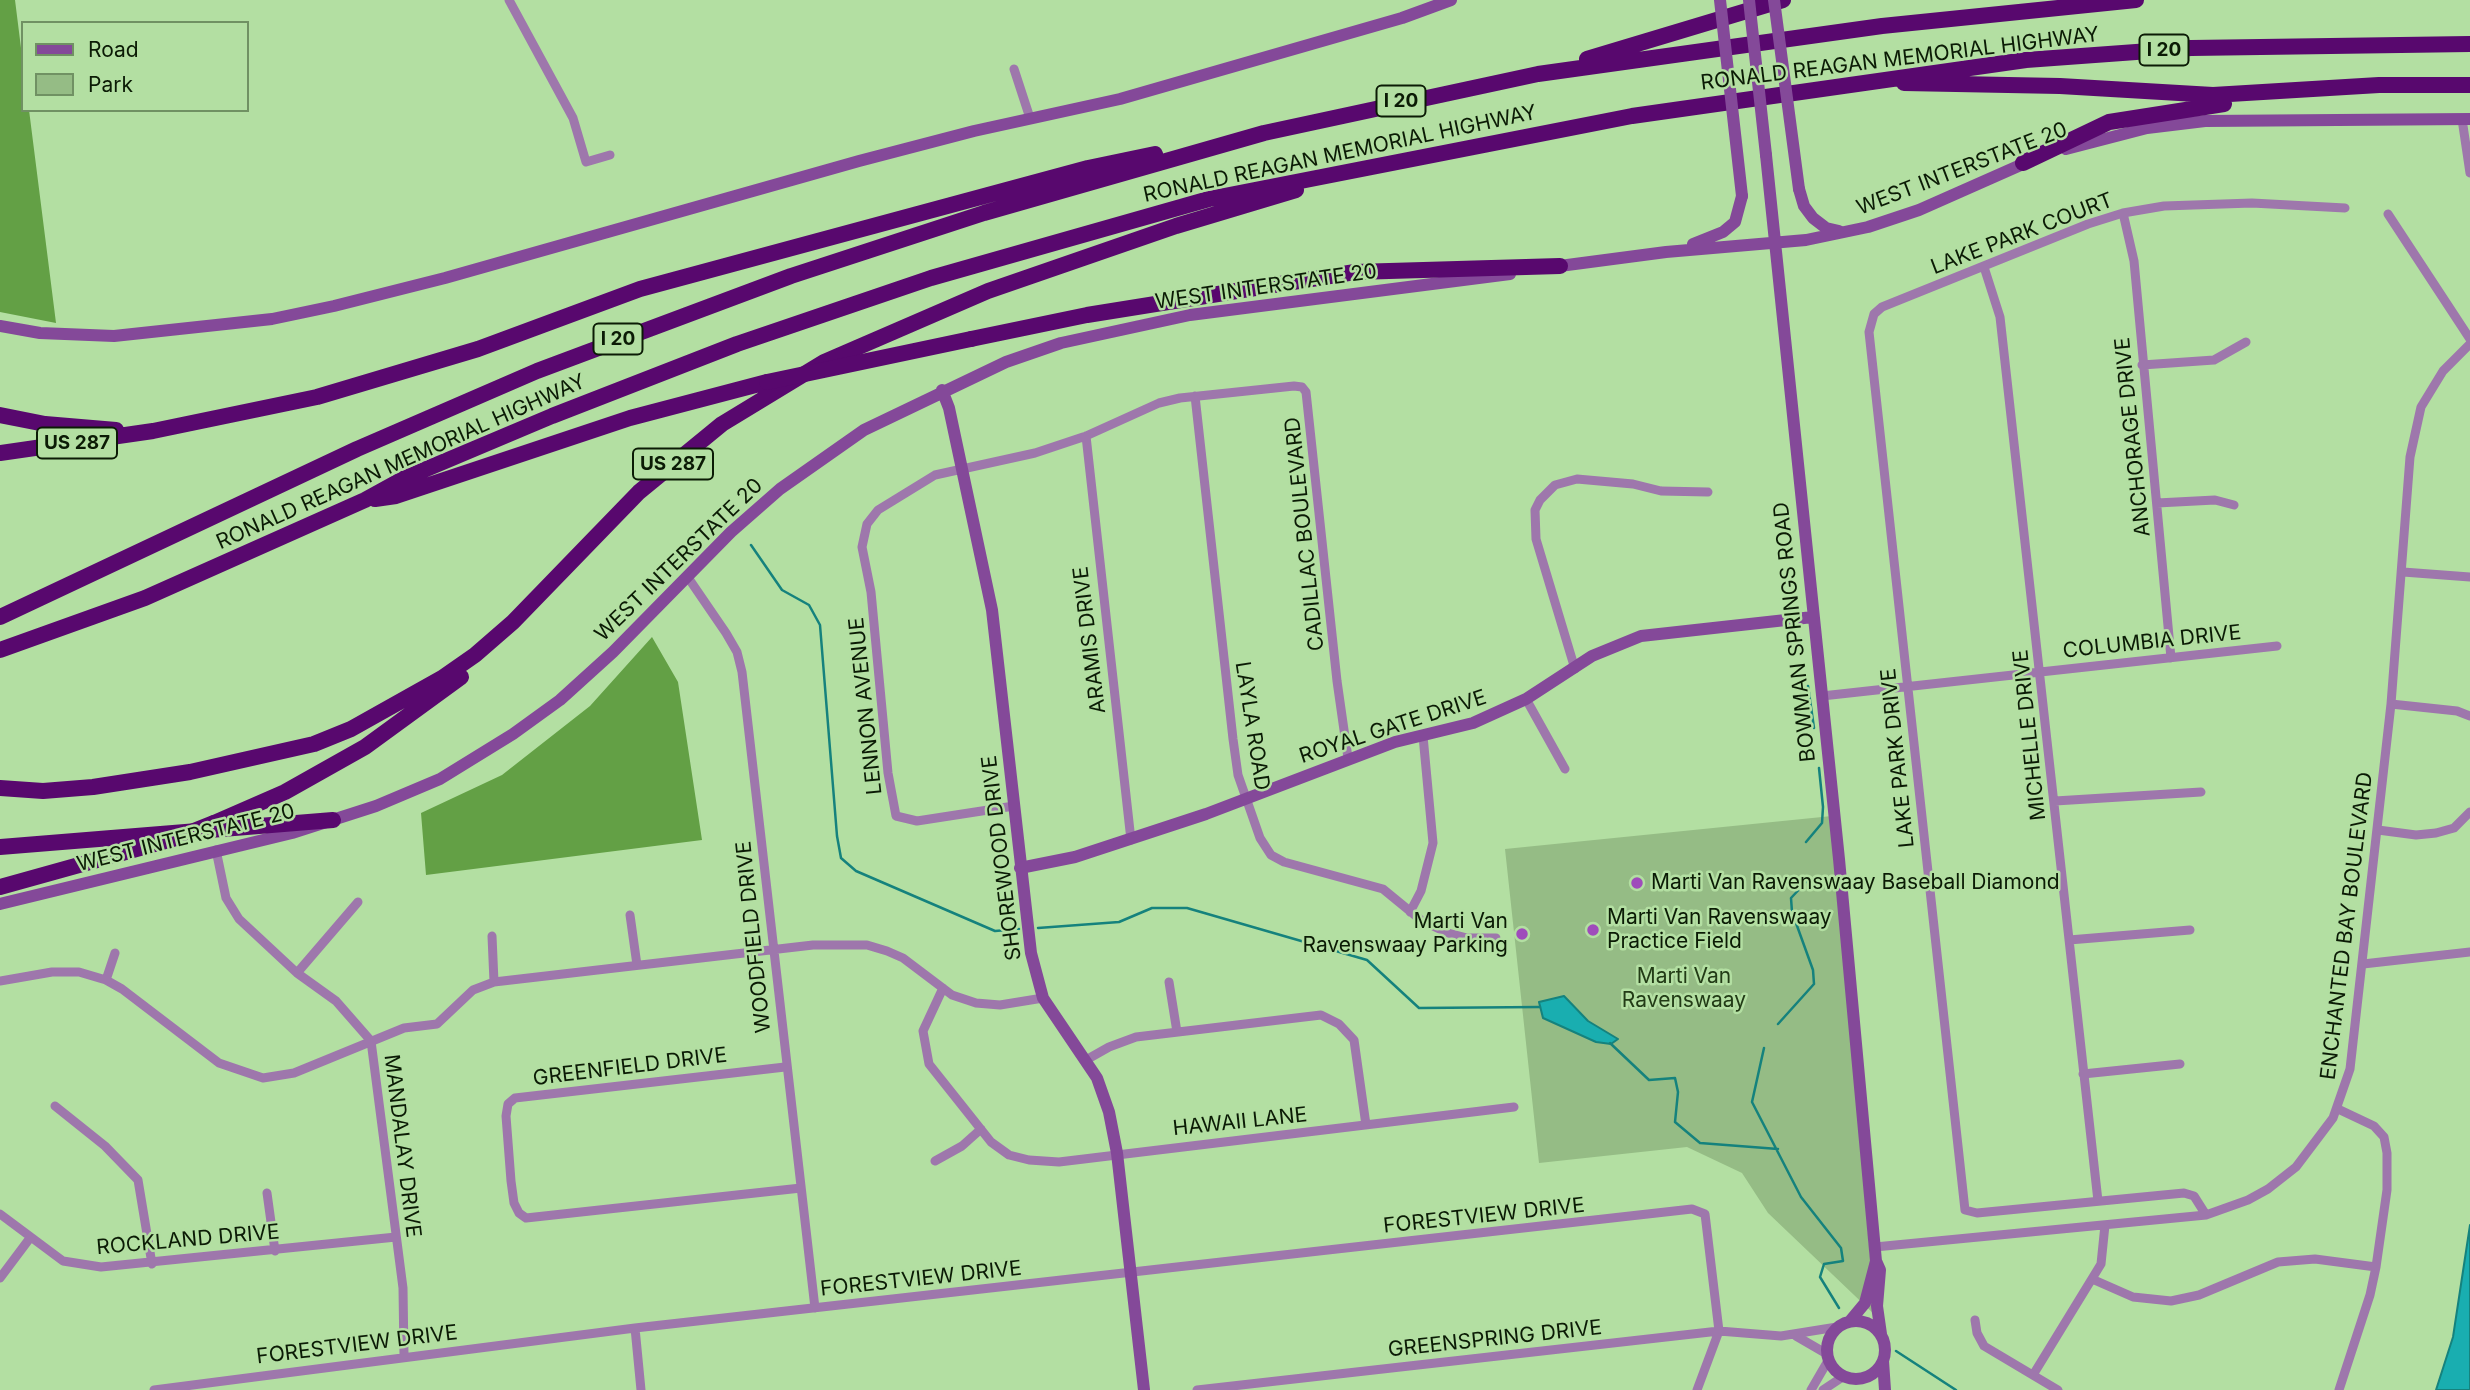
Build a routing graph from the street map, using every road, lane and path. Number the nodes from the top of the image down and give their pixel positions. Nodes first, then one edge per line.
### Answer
1 (509, 0) edge
2 (1451, 0) edge
3 (1720, 0) edge
4 (1749, 0) edge
5 (1774, 0) edge
6 (1783, 0) edge
7 (2136, 0) edge
8 (2470, 44) edge
9 (1014, 69) dead end
10 (1538, 74) junction
11 (1860, 81) junction
12 (2470, 85) edge
13 (2316, 89) junction
14 (1030, 118) junction
15 (2466, 119) edge
16 (1264, 133) junction
17 (610, 155) dead end
18 (1386, 163) junction
19 (2023, 163) junction
20 (2470, 173) edge
21 (2345, 208) dead end
22 (2123, 213) junction
23 (2388, 214) dead end
24 (1843, 232) junction
25 (1777, 243) junction
26 (1666, 252) junction
27 (1560, 266) junction
28 (1984, 267) junction
29 (1882, 307) joint
30 (0, 326) edge
31 (2470, 341) edge
32 (2246, 342) dead end
33 (2142, 365) junction
34 (942, 390) junction
35 (1195, 396) junction
36 (0, 415) edge
37 (153, 431) junction
38 (1086, 436) junction
39 (0, 453) edge
40 (962, 467) junction
41 (1708, 492) dead end
42 (365, 500) junction
43 (2157, 503) junction
44 (2234, 505) dead end
45 (872, 517) joint
46 (2403, 572) junction
47 (687, 576) junction
48 (2470, 577) edge
49 (0, 617) edge
50 (1813, 617) junction
51 (2277, 646) dead end
52 (0, 650) edge
53 (475, 655) junction
54 (2171, 658) junction
55 (1575, 669) junction
56 (2041, 672) junction
57 (1908, 686) junction
58 (1822, 696) junction
59 (1526, 699) junction
60 (2391, 704) junction
61 (2470, 716) edge
62 (1423, 736) junction
63 (1348, 758) junction
64 (1565, 769) dead end
65 (0, 788) edge
66 (2201, 792) dead end
67 (1245, 798) junction
68 (2054, 801) junction
69 (1014, 806) junction
70 (2470, 812) edge
71 (332, 820) junction
72 (2378, 830) junction
73 (1131, 839) junction
74 (0, 847) edge
75 (216, 850) junction
76 (1020, 868) junction
77 (0, 887) edge
78 (358, 902) dead end
79 (0, 904) edge
80 (1410, 912) junction
81 (630, 915) dead end
82 (2190, 930) dead end
83 (492, 936) dead end
84 (1496, 938) dead end
85 (2068, 940) junction
86 (772, 950) junction
87 (2470, 952) edge
88 (115, 953) dead end
89 (2362, 964) junction
90 (636, 965) junction
91 (297, 973) junction
92 (106, 980) junction
93 (0, 981) edge
94 (494, 982) junction
95 (1169, 982) dead end
96 (943, 988) junction
97 (1044, 999) junction
98 (1177, 1032) junction
99 (371, 1041) junction
100 (1086, 1060) junction
101 (2180, 1064) dead end
102 (785, 1067) junction
103 (2083, 1074) junction
104 (55, 1106) dead end
105 (1514, 1107) dead end
106 (2338, 1109) junction
107 (1366, 1125) junction
108 (981, 1129) junction
109 (1118, 1153) junction
110 (935, 1161) dead end
111 (801, 1188) junction
112 (267, 1193) dead end
113 (2098, 1201) junction
114 (0, 1214) edge
115 (2206, 1215) junction
116 (2105, 1225) junction
117 (396, 1237) junction
118 (30, 1238) junction
119 (1875, 1247) junction
120 (275, 1251) junction
121 (1876, 1261) junction
122 (152, 1265) junction
123 (2376, 1267) junction
124 (1131, 1273) junction
125 (0, 1278) edge
126 (2092, 1279) junction
127 (815, 1308) junction
128 (1975, 1320) dead end
129 (1850, 1321) junction
130 (1837, 1327) junction
131 (635, 1328) junction
132 (1719, 1331) junction
133 (1881, 1334) junction
134 (1796, 1336) junction
135 (404, 1356) junction
136 (1828, 1357) junction
137 (1883, 1361) junction
138 (2033, 1375) junction
139 (1848, 1378) junction
140 (154, 1390) edge
141 (641, 1390) edge
142 (1144, 1390) edge
143 (1197, 1390) edge
144 (1697, 1390) edge
145 (1811, 1390) edge
146 (1823, 1390) edge
147 (1869, 1390) edge
148 (1885, 1390) edge
149 (2058, 1390) edge
150 (2339, 1390) edge

1 - 17 street
2 - 14 main road
3 - 26 main road, bridge
4 - 25 main road, BOWMAN SPRINGS ROAD, bridge
5 - 24 main road, bridge
6 - 10 highway
7 - 10 highway, RONALD REAGAN MEMORIAL HIGHWAY / I 20
8 - 11 highway, RONALD REAGAN MEMORIAL HIGHWAY / I 20
9 - 14 street
10 - 16 highway, RONALD REAGAN MEMORIAL HIGHWAY / I 20
11 - 13 highway
11 - 18 highway, RONALD REAGAN MEMORIAL HIGHWAY / I 20
12 - 13 highway
13 - 19 highway
14 - 30 main road
15 - 19 main road, WEST INTERSTATE 20
15 - 20 street
16 - 37 highway, US 287
16 - 49 highway, RONALD REAGAN MEMORIAL HIGHWAY / I 20
18 - 42 highway, RONALD REAGAN MEMORIAL HIGHWAY / I 20
18 - 53 highway, US 287
19 - 24 main road, WEST INTERSTATE 20
21 - 22 street, LAKE PARK COURT
22 - 28 street, LAKE PARK COURT
22 - 33 street, ANCHORAGE DRIVE
23 - 31 street
24 - 25 main road, WEST INTERSTATE 20
25 - 26 main road, WEST INTERSTATE 20
25 - 50 main road, BOWMAN SPRINGS ROAD
26 - 27 main road, WEST INTERSTATE 20
27 - 34 main road, WEST INTERSTATE 20
27 - 42 highway, bridge
28 - 29 street, LAKE PARK COURT
28 - 56 street, MICHELLE DRIVE
29 - 57 street, LAKE PARK DRIVE
31 - 46 street, ENCHANTED BAY BOULEVARD
32 - 33 street
33 - 43 street, ANCHORAGE DRIVE
34 - 40 main road, SHOREWOOD DRIVE
34 - 47 main road, WEST INTERSTATE 20
35 - 38 street, CADILLAC BOULEVARD
35 - 63 street, CADILLAC BOULEVARD
35 - 67 street, LAYLA ROAD
36 - 37 highway
37 - 39 highway, US 287
38 - 40 street, CADILLAC BOULEVARD
38 - 73 street, ARAMIS DRIVE
40 - 45 street, CADILLAC BOULEVARD
40 - 69 main road, SHOREWOOD DRIVE
41 - 55 street
42 - 52 highway, RONALD REAGAN MEMORIAL HIGHWAY / I 20
43 - 44 street
43 - 54 street, ANCHORAGE DRIVE
45 - 69 street, LENNON AVENUE
46 - 48 street
46 - 60 street, ENCHANTED BAY BOULEVARD
47 - 71 main road, WEST INTERSTATE 20
47 - 86 street, WOODFIELD DRIVE
50 - 55 main road, ROYAL GATE DRIVE
50 - 58 main road, BOWMAN SPRINGS ROAD
51 - 54 street, COLUMBIA DRIVE
53 - 65 highway, US 287
53 - 77 highway, bridge
54 - 56 street, COLUMBIA DRIVE
55 - 59 main road, ROYAL GATE DRIVE
56 - 57 street, COLUMBIA DRIVE
56 - 68 street, MICHELLE DRIVE
57 - 58 street, COLUMBIA DRIVE
57 - 113 street, LAKE PARK DRIVE
58 - 119 main road, BOWMAN SPRINGS ROAD
59 - 62 main road, ROYAL GATE DRIVE
59 - 64 street
60 - 61 street
60 - 72 street, ENCHANTED BAY BOULEVARD
62 - 63 main road, ROYAL GATE DRIVE
62 - 80 street
63 - 67 main road, ROYAL GATE DRIVE
66 - 68 street
67 - 73 main road, ROYAL GATE DRIVE
67 - 80 street, LAYLA ROAD
68 - 85 street, MICHELLE DRIVE
69 - 76 main road, SHOREWOOD DRIVE
70 - 72 street
71 - 74 highway
71 - 75 main road, WEST INTERSTATE 20
72 - 89 street, ENCHANTED BAY BOULEVARD
73 - 76 main road, ROYAL GATE DRIVE
75 - 79 main road, WEST INTERSTATE 20
75 - 91 street, MANDALAY DRIVE
76 - 97 main road, SHOREWOOD DRIVE
78 - 91 street
80 - 84 street, LAYLA ROAD
81 - 90 street
82 - 85 street
83 - 94 street
85 - 103 street, MICHELLE DRIVE
86 - 90 street
86 - 96 street
86 - 102 street, WOODFIELD DRIVE
87 - 89 street
88 - 92 street
89 - 106 street, ENCHANTED BAY BOULEVARD
90 - 94 street
91 - 99 street, MANDALAY DRIVE
92 - 93 street
92 - 99 street
94 - 99 street
95 - 98 street
96 - 97 street
96 - 108 street, HAWAII LANE
97 - 100 main road, SHOREWOOD DRIVE
98 - 100 street
98 - 107 street
99 - 117 street, MANDALAY DRIVE
100 - 109 main road, SHOREWOOD DRIVE
101 - 103 street
102 - 111 street, WOODFIELD DRIVE
102 - 111 street, GREENFIELD DRIVE
103 - 113 street, MICHELLE DRIVE
104 - 122 street
105 - 107 street, HAWAII LANE
106 - 115 street, ENCHANTED BAY BOULEVARD
106 - 123 street
107 - 109 street, HAWAII LANE
108 - 109 street, HAWAII LANE
108 - 110 street
109 - 124 main road, SHOREWOOD DRIVE
111 - 127 street, WOODFIELD DRIVE
112 - 120 street
113 - 115 street
114 - 118 street, ROCKLAND DRIVE
115 - 116 street, ENCHANTED BAY BOULEVARD
116 - 119 street, ENCHANTED BAY BOULEVARD
116 - 126 street
117 - 120 street, ROCKLAND DRIVE
117 - 135 street, MANDALAY DRIVE
118 - 122 street, ROCKLAND DRIVE
118 - 125 street
119 - 121 main road, BOWMAN SPRINGS ROAD
120 - 122 street, ROCKLAND DRIVE
121 - 129 main road, BOWMAN SPRINGS ROAD
121 - 133 main road, BOWMAN SPRINGS ROAD
123 - 126 street
123 - 150 street
124 - 127 street, FORESTVIEW DRIVE
124 - 132 street, FORESTVIEW DRIVE
124 - 142 main road, SHOREWOOD DRIVE
126 - 138 street
127 - 131 street, FORESTVIEW DRIVE
128 - 138 street
129 - 130 main road
129 - 133 main road
130 - 134 street, GREENSPRING DRIVE
130 - 136 main road
131 - 135 street, FORESTVIEW DRIVE
131 - 141 street
132 - 134 street, GREENSPRING DRIVE
132 - 143 street, GREENSPRING DRIVE
132 - 144 street
133 - 137 main road
134 - 136 street, GREENSPRING DRIVE
135 - 140 street, FORESTVIEW DRIVE
136 - 139 main road
136 - 145 street
137 - 139 main road
137 - 148 main road
138 - 149 street
139 - 146 street
139 - 147 main road

